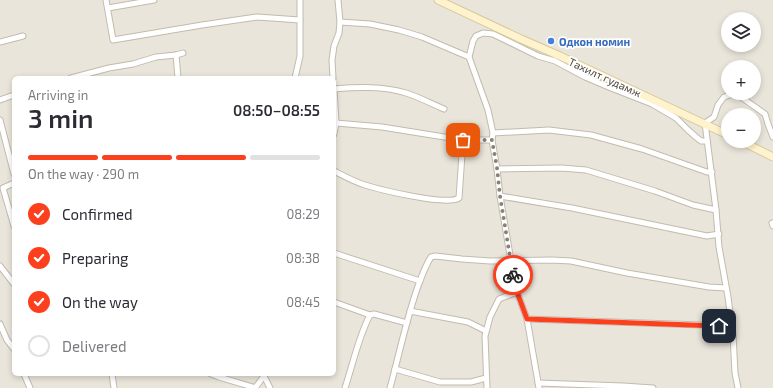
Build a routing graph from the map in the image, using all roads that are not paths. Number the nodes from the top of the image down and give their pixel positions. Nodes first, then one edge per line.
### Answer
1 (106, 0) edge
2 (154, 0) edge
3 (300, 0) edge
4 (338, 0) edge
5 (438, 0) edge
6 (108, 8) junction
7 (300, 20) junction
8 (340, 22) junction
9 (502, 34) junction
10 (23, 36) dead end
11 (0, 42) edge
12 (183, 53) dead end
13 (176, 55) junction
14 (470, 57) junction
15 (558, 58) junction
16 (79, 76) edge
17 (178, 76) edge
18 (295, 76) edge
19 (333, 76) edge
20 (336, 88) edge
21 (12, 96) edge
22 (0, 100) edge
23 (444, 109) dead end
24 (0, 120) edge
25 (336, 123) edge
26 (705, 123) junction
27 (721, 131) edge
28 (493, 133) junction
29 (773, 137) edge
30 (463, 140) junction
31 (492, 140) junction
32 (707, 141) junction
33 (755, 148) edge
34 (773, 157) edge
35 (12, 166) edge
36 (497, 168) junction
37 (336, 172) edge
38 (712, 172) junction
39 (12, 184) edge
40 (500, 196) junction
41 (716, 210) junction
42 (12, 219) edge
43 (719, 234) junction
44 (336, 254) edge
45 (511, 260) junction
46 (0, 266) edge
47 (12, 281) edge
48 (420, 281) junction
49 (726, 288) junction
50 (517, 292) junction
51 (336, 303) edge
52 (410, 311) junction
53 (370, 315) junction
54 (527, 319) junction
55 (407, 323) junction
56 (0, 324) edge
57 (731, 326) junction
58 (486, 331) junction
59 (12, 346) edge
60 (395, 369) junction
61 (25, 376) edge
62 (112, 376) edge
63 (216, 376) edge
64 (263, 376) edge
65 (264, 376) edge
66 (486, 378) junction
67 (458, 382) junction
68 (539, 386) edge
69 (30, 388) edge
70 (114, 388) edge
71 (255, 388) edge
72 (270, 388) edge
73 (345, 388) edge
74 (390, 388) edge
75 (457, 388) edge
76 (487, 388) edge
77 (653, 388) edge
78 (738, 388) edge

1 - 6 street
2 - 6 street
3 - 7 street
4 - 8 street
5 - 9 main road, Тахилт гудамж
6 - 7 street
7 - 18 street
8 - 14 street
8 - 19 street
9 - 14 street
9 - 15 main road, Тахилт гудамж
10 - 11 street
12 - 13 street
13 - 16 street
13 - 17 street
14 - 28 street
15 - 26 main road, Тахилт гудамж
15 - 32 street
20 - 23 street
21 - 22 street
24 - 35 street
25 - 30 street
26 - 27 main road, Тахилт гудамж
26 - 29 street
26 - 32 street
28 - 31 street
28 - 38 street
30 - 31 street
30 - 37 street
31 - 36 street
32 - 38 street
33 - 34 main road
36 - 40 street
36 - 41 street
38 - 41 street
39 - 42 street
40 - 43 street
40 - 45 street
41 - 43 street
43 - 49 street
44 - 48 street
45 - 48 street
45 - 49 street
45 - 50 street
46 - 47 street
48 - 52 street
49 - 57 street
50 - 54 street
50 - 58 street
51 - 53 street
52 - 55 street
52 - 58 street
53 - 55 street
53 - 73 street
54 - 57 street
54 - 68 street
55 - 60 street
56 - 59 street
57 - 78 street
58 - 66 street
60 - 67 street
60 - 74 street
61 - 69 street
62 - 70 street
63 - 71 street
64 - 71 street
65 - 72 street
66 - 67 street
66 - 76 street
67 - 75 street
68 - 77 street

